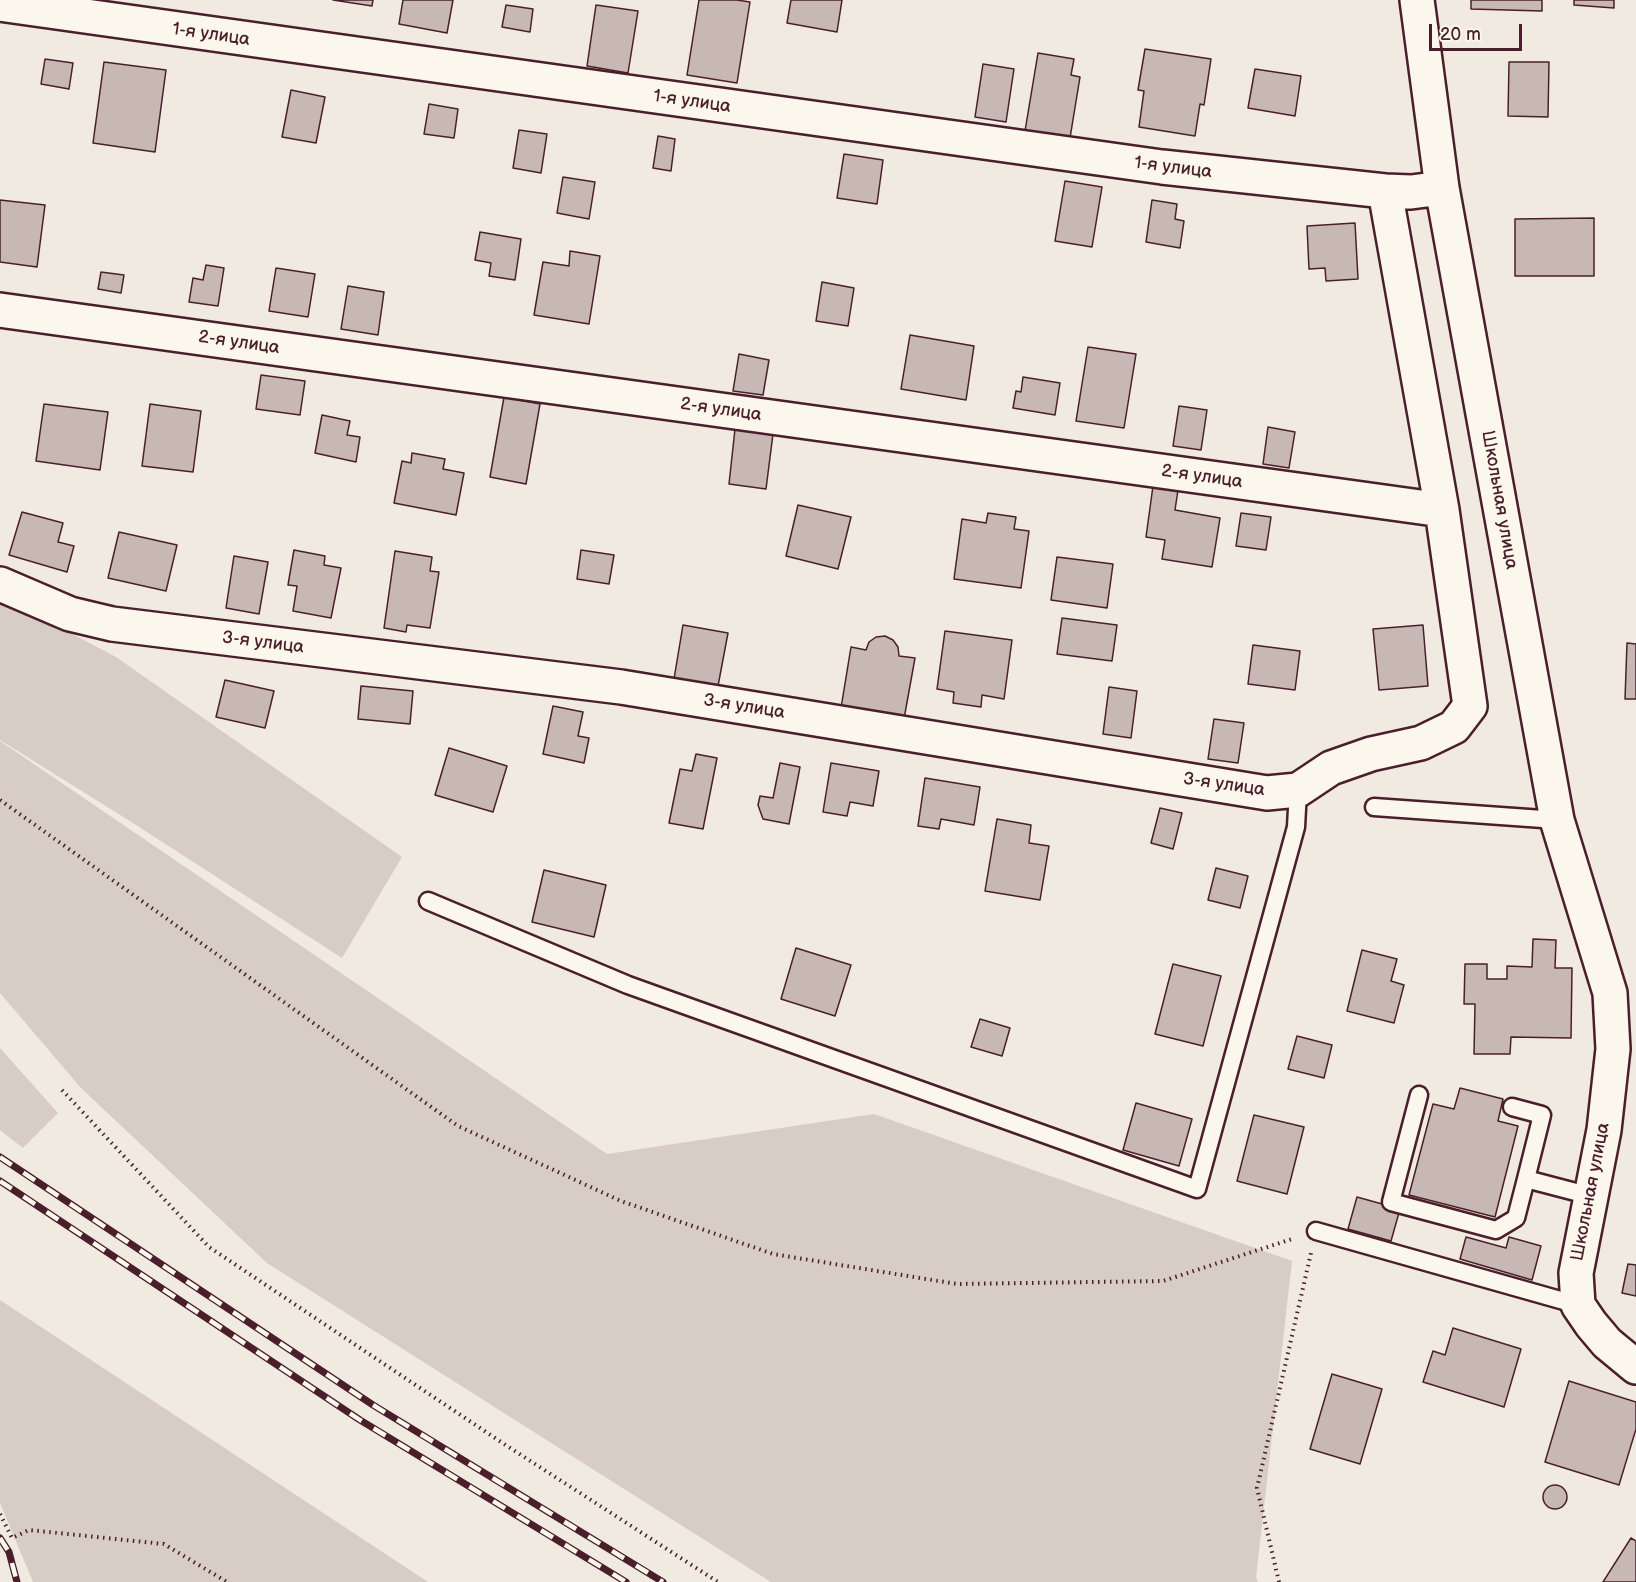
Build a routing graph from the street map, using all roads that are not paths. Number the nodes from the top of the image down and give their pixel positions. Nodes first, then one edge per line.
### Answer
1 (1417, 0) edge
2 (0, 4) edge
3 (1442, 188) junction
4 (1385, 191) junction
5 (0, 310) edge
6 (1442, 510) junction
7 (0, 584) edge
8 (1298, 790) junction
9 (1374, 807) dead end
10 (1557, 820) junction
11 (428, 901) dead end
12 (1623, 994) edge
13 (1419, 1095) dead end
14 (1512, 1107) dead end
15 (1526, 1179) junction
16 (1591, 1196) junction
17 (1316, 1232) road end
18 (1578, 1305) junction
19 (1636, 1367) edge

1 - 3 street, Школьная улица
2 - 4 street, 1-я улица
3 - 4 street, 1-я улица
3 - 10 street, Школьная улица
4 - 6 street
5 - 6 street, 2-я улица
6 - 8 street, 3-я улица
7 - 8 street, 3-я улица
8 - 11 lane
9 - 10 lane
10 - 12 street, Школьная улица
12 - 16 street, Школьная улица
13 - 15 lane
14 - 15 lane
15 - 16 lane
16 - 18 street, Школьная улица
17 - 18 lane
18 - 19 street

